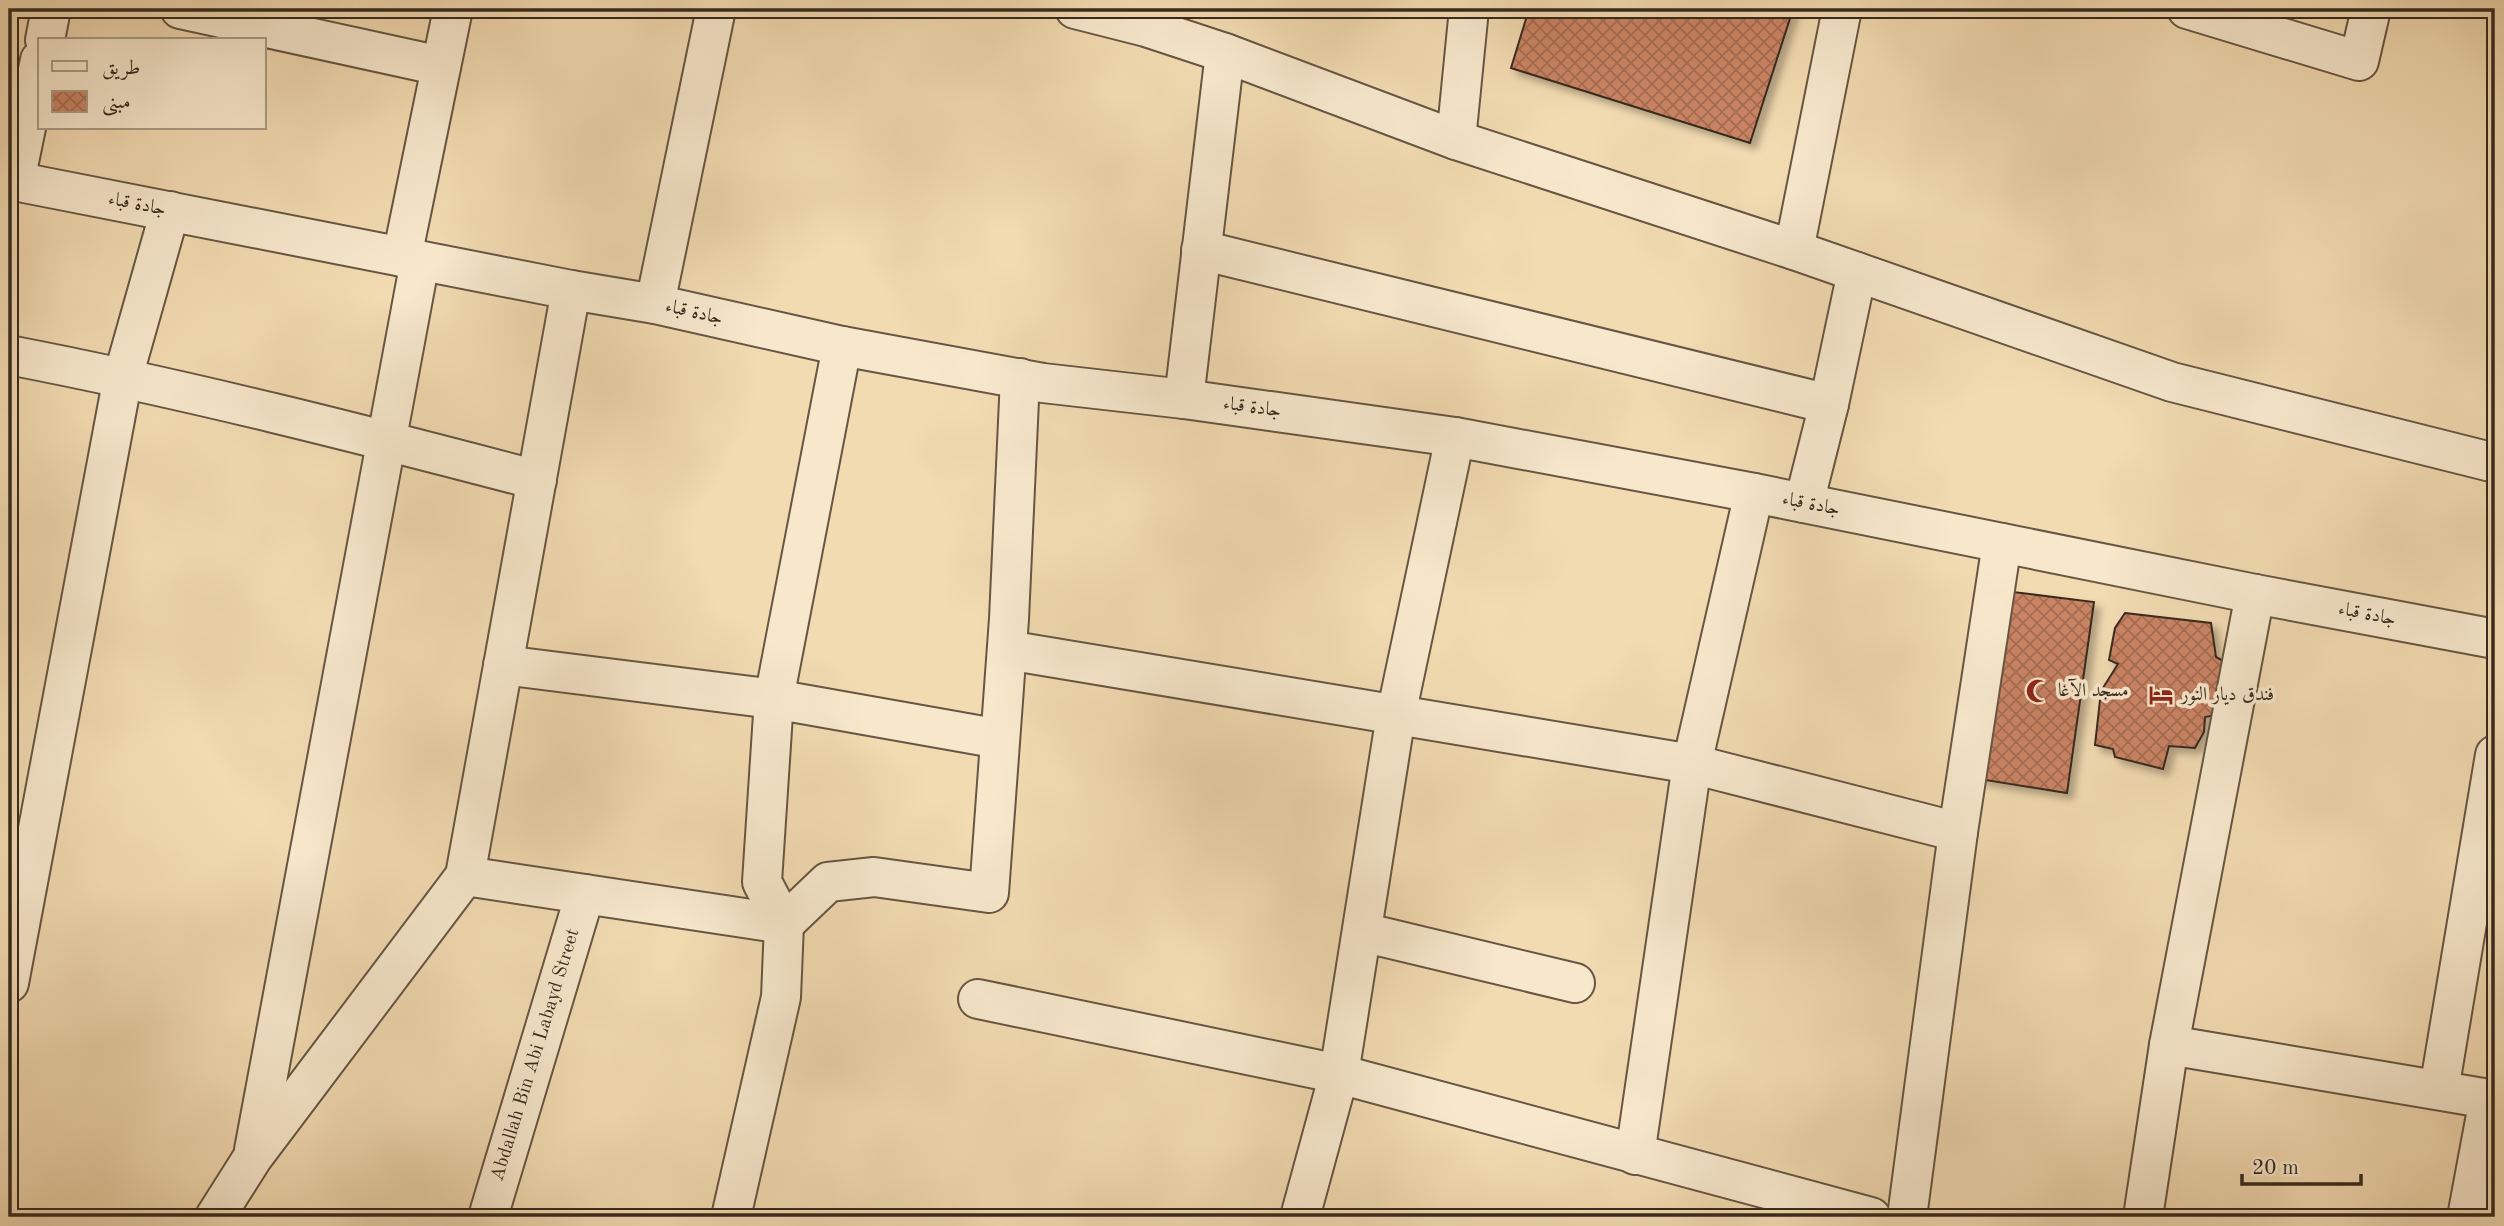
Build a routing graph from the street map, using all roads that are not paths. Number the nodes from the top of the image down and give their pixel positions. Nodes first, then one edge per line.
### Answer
1 (51, 9) edge
2 (180, 9) edge
3 (453, 9) edge
4 (716, 9) edge
5 (1076, 9) edge
6 (1469, 9) edge
7 (1842, 9) edge
8 (2186, 9) edge
9 (2371, 9) edge
10 (45, 38) edge
11 (1225, 53) junction
12 (441, 65) junction
13 (38, 70) edge
14 (1456, 140) junction
15 (12, 181) edge
16 (170, 211) junction
17 (1201, 250) junction
18 (1794, 250) junction
19 (411, 259) junction
20 (1857, 272) junction
21 (571, 290) junction
22 (655, 304) junction
23 (842, 346) junction
24 (9, 355) edge
25 (123, 377) junction
26 (1020, 379) junction
27 (1184, 399) junction
28 (1829, 404) junction
29 (1455, 437) junction
30 (387, 441) junction
31 (2495, 463) edge
32 (537, 480) junction
33 (1754, 493) junction
34 (1804, 503) junction
35 (2002, 543) junction
36 (2255, 594) junction
37 (2495, 639) edge
38 (1007, 650) junction
39 (503, 665) junction
40 (774, 699) junction
41 (1396, 715) junction
42 (1000, 739) junction
43 (2495, 755) edge
44 (1692, 764) junction
45 (1958, 832) junction
46 (465, 876) junction
47 (585, 894) junction
48 (17, 896) edge
49 (783, 924) junction
50 (1362, 932) junction
51 (1575, 983) dead end
52 (9, 984) edge
53 (978, 999) dead end
54 (2169, 1045) junction
55 (1339, 1074) junction
56 (2439, 1090) junction
57 (2492, 1100) edge
58 (1635, 1155) junction
59 (253, 1157) junction
60 (215, 1217) edge
61 (488, 1217) edge
62 (731, 1217) edge
63 (1300, 1217) edge
64 (1871, 1217) edge
65 (1907, 1217) edge
66 (2143, 1217) edge
67 (2467, 1217) edge

1 - 10 street
2 - 12 street
3 - 12 street
4 - 22 street
5 - 11 street
6 - 14 street
7 - 18 street
8 - 9 street
11 - 14 street
11 - 17 street
12 - 19 street
13 - 15 street
14 - 18 street
15 - 16 street, جادة قباء
16 - 19 street, جادة قباء
16 - 25 street
17 - 27 street
17 - 28 street
18 - 20 street
19 - 21 street, جادة قباء
19 - 30 street
20 - 28 street
20 - 31 street
21 - 22 street, جادة قباء
21 - 32 street
22 - 23 street, جادة قباء
23 - 26 street, جادة قباء
23 - 40 street
24 - 25 street
25 - 30 street
25 - 48 street
26 - 27 street, جادة قباء
26 - 38 street
27 - 29 street, جادة قباء
28 - 34 street
29 - 33 street, جادة قباء
29 - 41 street
30 - 32 street
30 - 59 street
32 - 39 street
33 - 34 street, جادة قباء
33 - 44 street
34 - 35 street, جادة قباء
35 - 36 street, جادة قباء
35 - 45 street
36 - 37 street, جادة قباء
36 - 54 street
38 - 41 street
38 - 42 street
39 - 40 street
39 - 46 street
40 - 42 street
40 - 49 street
41 - 44 street
41 - 50 street
42 - 49 street
43 - 56 street
44 - 45 street
44 - 58 street
45 - 65 street
46 - 47 street
46 - 59 street
47 - 49 street
47 - 61 street, Abdallah Bin Abi Labayd Street
48 - 52 street
49 - 62 street
50 - 51 street
50 - 55 street
53 - 55 street
54 - 56 street
54 - 66 street
55 - 58 street
55 - 63 street
56 - 57 street
57 - 67 street
58 - 64 street
59 - 60 street

